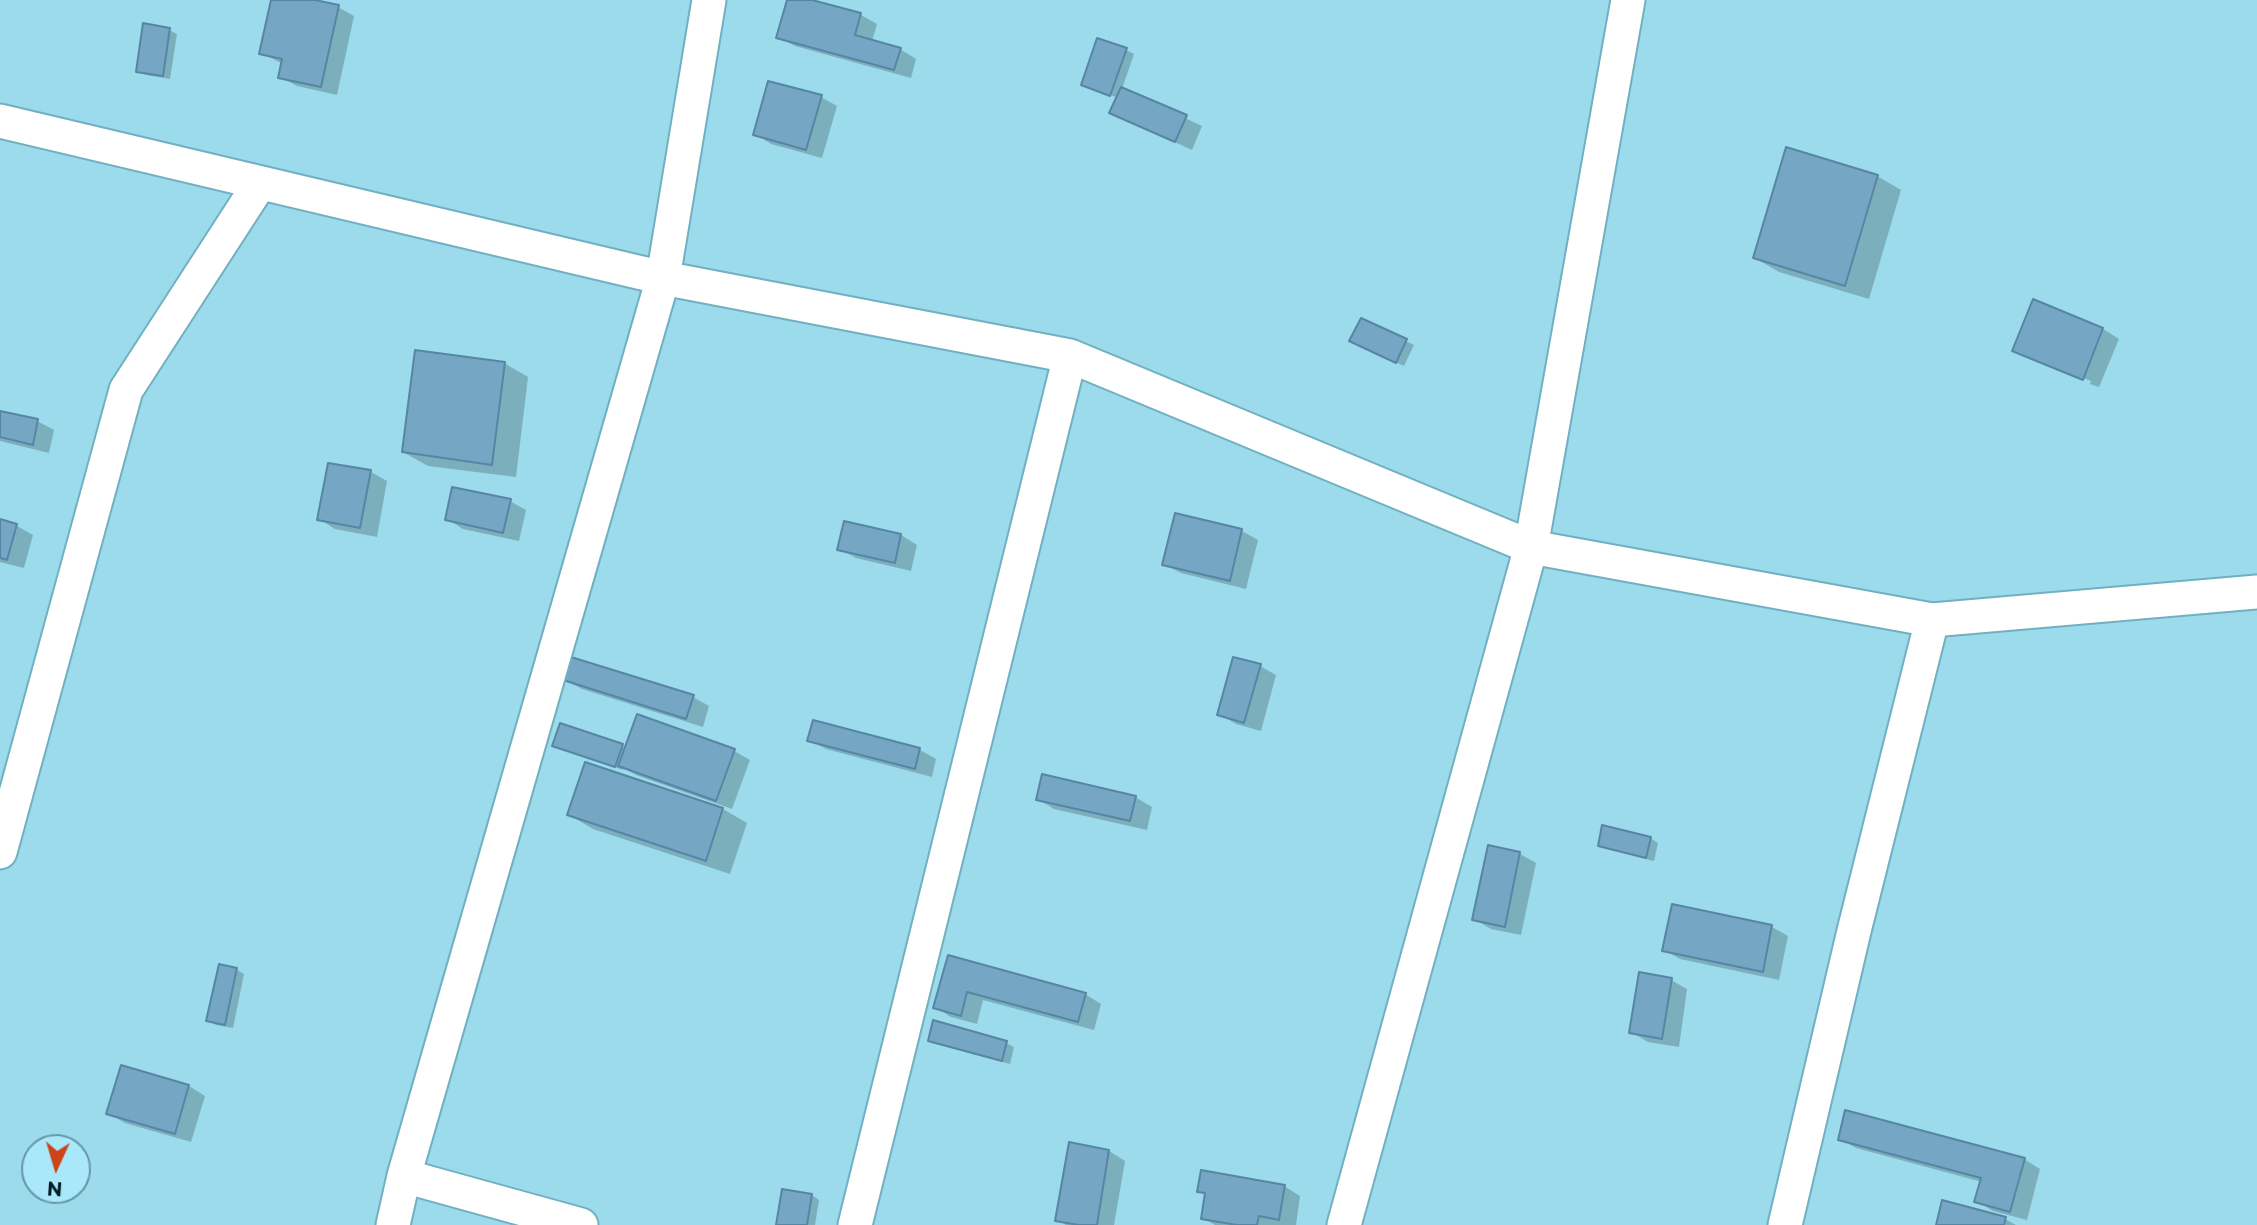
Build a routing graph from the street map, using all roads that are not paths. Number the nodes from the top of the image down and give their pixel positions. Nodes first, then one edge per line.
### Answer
1 (709, 0) edge
2 (1628, 0) edge
3 (0, 121) edge
4 (260, 183) junction
5 (663, 278) junction
6 (1070, 356) junction
7 (1531, 547) junction
8 (2257, 593) edge
9 (1932, 620) junction
10 (0, 852) edge
11 (404, 1177) junction
12 (393, 1225) edge
13 (581, 1225) edge
14 (855, 1225) edge
15 (1344, 1225) edge
16 (1785, 1225) edge

1 - 5 street
2 - 7 street
3 - 4 street
4 - 5 street
4 - 10 street
5 - 6 street
5 - 11 street
6 - 7 street
6 - 14 street
7 - 9 street
7 - 15 street
8 - 9 street
9 - 16 street
11 - 12 street
11 - 13 street

